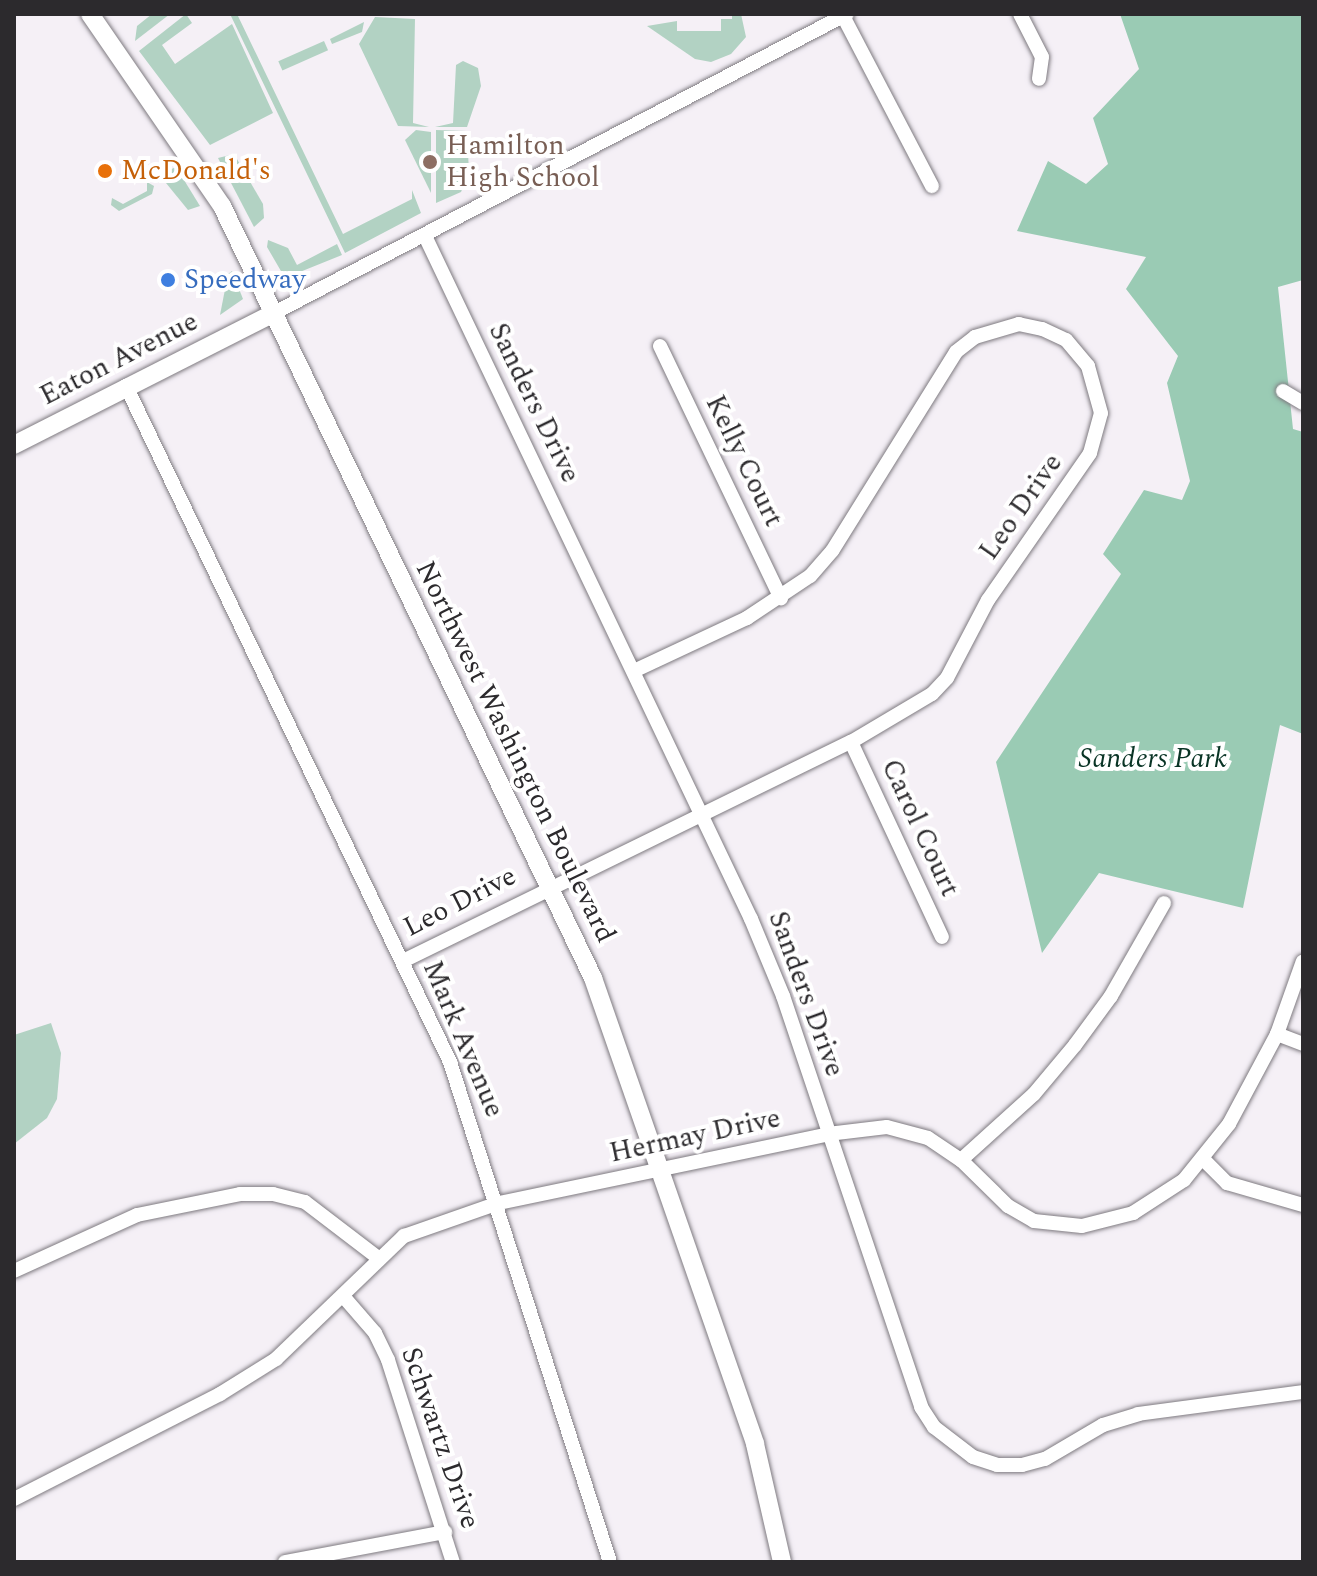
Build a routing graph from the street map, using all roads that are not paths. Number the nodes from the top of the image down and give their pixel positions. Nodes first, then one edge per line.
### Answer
1 (90, 14) edge
2 (1020, 14) edge
3 (845, 15) edge
4 (1039, 79) dead end
5 (932, 186) dead end
6 (425, 236) junction
7 (274, 313) junction
8 (660, 346) dead end
9 (126, 386) junction
10 (1283, 391) dead end
11 (1303, 403) edge
12 (14, 445) edge
13 (781, 598) junction
14 (634, 671) junction
15 (851, 742) junction
16 (702, 812) junction
17 (548, 886) junction
18 (1164, 903) dead end
19 (942, 937) dead end
20 (403, 961) junction
21 (1303, 961) edge
22 (1277, 1034) junction
23 (1303, 1044) edge
24 (828, 1134) junction
25 (961, 1160) junction
26 (1204, 1160) junction
27 (659, 1170) junction
28 (499, 1203) junction
29 (1303, 1205) edge
30 (377, 1257) junction
31 (14, 1271) edge
32 (343, 1296) junction
33 (1303, 1392) edge
34 (14, 1499) edge
35 (445, 1532) junction
36 (285, 1562) edge
37 (453, 1562) edge
38 (610, 1562) edge
39 (782, 1562) edge

1 - 7 main road, Northwest Washington Boulevard
2 - 4 street
3 - 5 street
3 - 6 street, Eaton Avenue
6 - 7 street, Eaton Avenue
6 - 14 street, Sanders Drive
7 - 9 main road, Eaton Avenue
7 - 17 main road, Northwest Washington Boulevard
8 - 13 street, Kelly Court
9 - 12 main road, Eaton Avenue
9 - 20 street, Mark Avenue
10 - 11 street
13 - 14 street, Leo Drive
13 - 15 street, Leo Drive
14 - 16 street, Sanders Drive
15 - 16 street, Leo Drive
15 - 19 street, Carol Court
16 - 17 street, Leo Drive
16 - 24 street, Sanders Drive
17 - 20 street, Leo Drive
17 - 27 main road, Northwest Washington Boulevard
18 - 25 street
20 - 28 street, Mark Avenue
21 - 22 street, Hermay Drive
22 - 23 street
22 - 26 street, Hermay Drive
24 - 25 street, Hermay Drive
24 - 27 street, Hermay Drive
24 - 33 street, Sanders Drive
25 - 26 street, Hermay Drive
26 - 29 street
27 - 28 street, Hermay Drive
27 - 39 main road, Northwest Washington Boulevard
28 - 30 street, Hermay Drive
28 - 38 street, Mark Avenue
30 - 31 street
30 - 32 street, Hermay Drive
32 - 34 street, Hermay Drive
32 - 35 street, Schwartz Drive
35 - 36 street
35 - 37 street, Schwartz Drive

